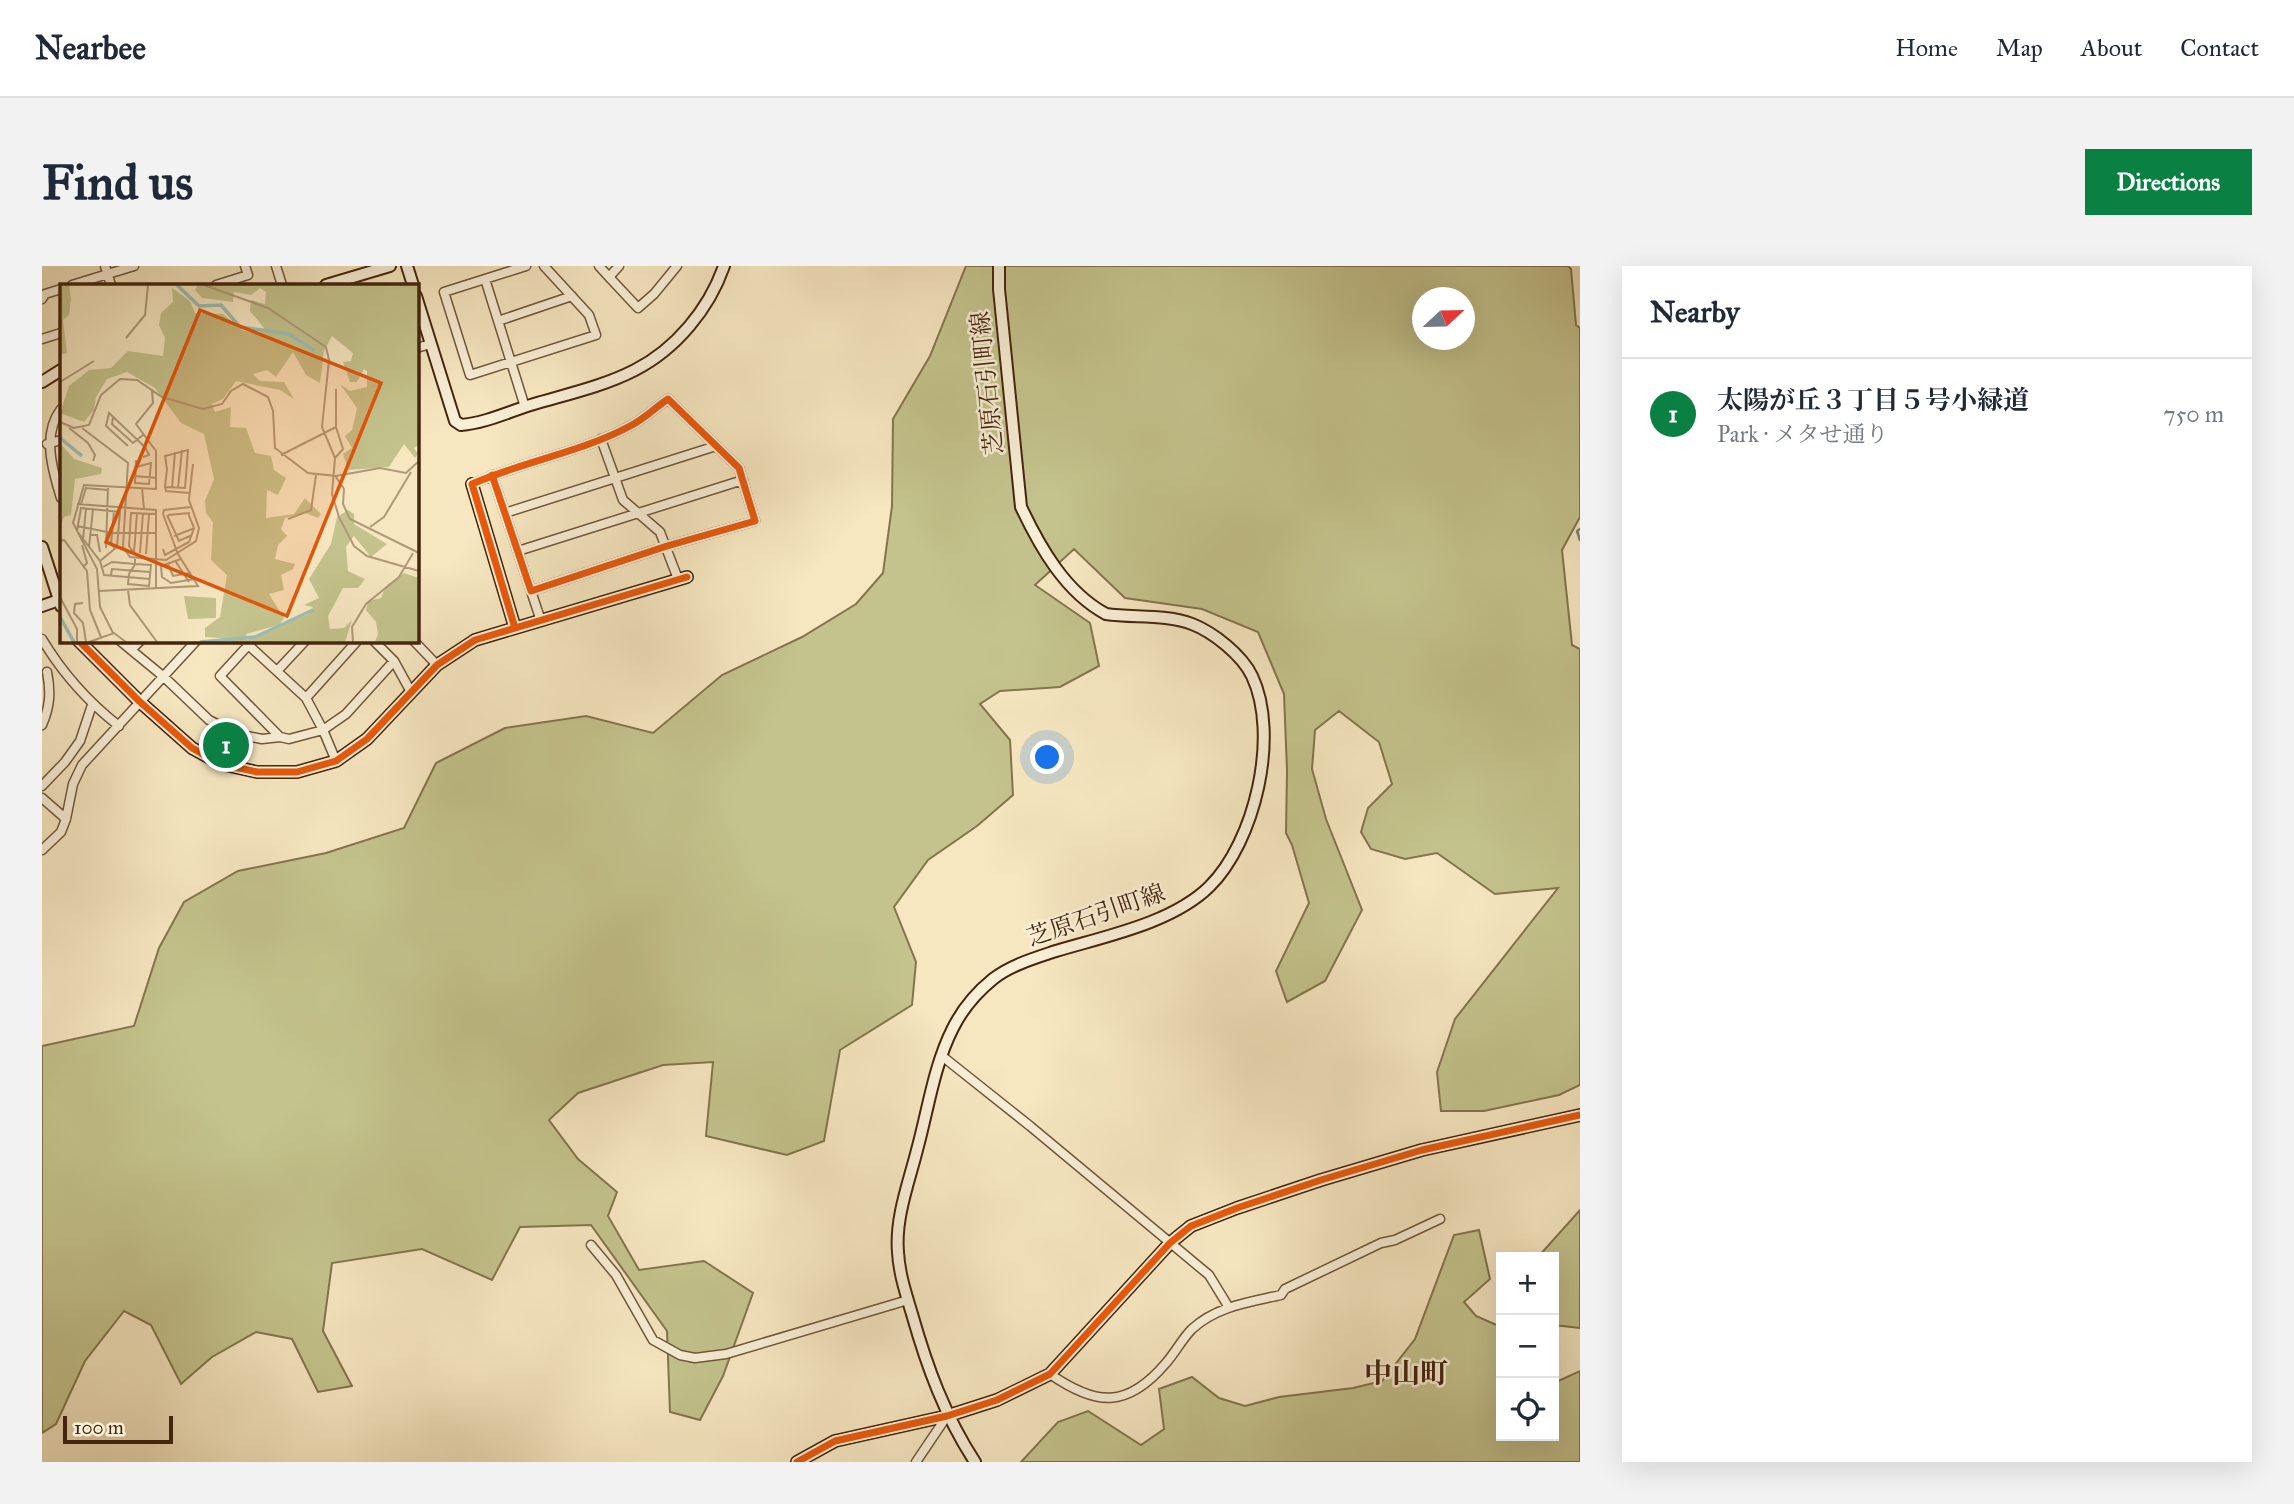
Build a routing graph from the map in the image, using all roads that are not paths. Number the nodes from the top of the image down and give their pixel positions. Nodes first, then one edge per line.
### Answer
1 (134, 266) edge
2 (245, 266) edge
3 (276, 266) edge
4 (390, 266) edge
5 (407, 266) edge
6 (526, 266) edge
7 (544, 266) edge
8 (599, 266) edge
9 (619, 266) edge
10 (677, 266) edge
11 (724, 266) edge
12 (999, 266) edge
13 (107, 270) edge
14 (609, 277) junction
15 (485, 279) junction
16 (74, 284) edge
17 (219, 284) edge
18 (282, 284) edge
19 (329, 284) edge
20 (413, 284) edge
21 (60, 289) edge
22 (43, 295) edge
23 (572, 296) junction
24 (418, 302) edge
25 (498, 321) junction
26 (60, 333) edge
27 (42, 339) edge
28 (431, 344) junction
29 (418, 347) edge
30 (511, 363) junction
31 (60, 371) edge
32 (42, 382) edge
33 (524, 407) junction
34 (60, 410) edge
35 (601, 439) junction
36 (60, 440) edge
37 (47, 444) junction
38 (716, 446) junction
39 (492, 475) junction
40 (615, 478) junction
41 (59, 480) edge
42 (743, 480) junction
43 (472, 484) joint
44 (505, 513) junction
45 (638, 513) junction
46 (667, 546) junction
47 (42, 547) edge
48 (518, 551) junction
49 (682, 578) joint
50 (531, 591) junction
51 (60, 602) edge
52 (42, 606) edge
53 (541, 621) junction
54 (515, 628) junction
55 (42, 639) edge
56 (80, 642) edge
57 (121, 642) edge
58 (139, 642) edge
59 (195, 642) edge
60 (248, 642) edge
61 (304, 642) edge
62 (356, 642) edge
63 (375, 642) edge
64 (415, 642) edge
65 (131, 650) junction
66 (394, 661) junction
67 (437, 665) junction
68 (59, 667) junction
69 (277, 671) junction
70 (44, 673) edge
71 (164, 677) junction
72 (411, 692) junction
73 (306, 698) junction
74 (139, 701) junction
75 (92, 705) junction
76 (42, 725) edge
77 (119, 726) junction
78 (323, 730) junction
79 (280, 737) junction
80 (336, 761) junction
81 (42, 786) edge
82 (42, 798) edge
83 (66, 819) junction
84 (42, 850) edge
85 (942, 1056) junction
86 (1580, 1115) edge
87 (1440, 1219) dead end
88 (1170, 1243) junction
89 (591, 1245) dead end
90 (908, 1300) junction
91 (1228, 1306) junction
92 (1050, 1374) junction
93 (947, 1416) junction
94 (797, 1462) edge
95 (916, 1462) edge
96 (975, 1462) edge

1 - 13 street
2 - 17 street
3 - 18 street
4 - 19 street
5 - 20 street
6 - 15 street
7 - 23 street
8 - 14 street
9 - 14 street
10 - 14 street
11 - 33 street
12 - 85 street, 芝原石引町線
13 - 16 street
15 - 25 street
15 - 30 street
21 - 22 street
23 - 25 street
23 - 30 street
24 - 28 street
25 - 30 street
26 - 27 street
28 - 29 street
28 - 33 street
30 - 33 street
31 - 32 street
34 - 37 street
35 - 38 street
35 - 39 street
35 - 40 street
36 - 37 street
37 - 41 street
38 - 40 street
38 - 42 street
39 - 43 street
39 - 44 street
40 - 44 street
40 - 45 street
42 - 45 street
42 - 46 street
43 - 54 street
44 - 48 street
45 - 46 street
45 - 48 street
46 - 49 street
46 - 50 street
47 - 51 street
48 - 50 street
49 - 53 street
50 - 53 street
51 - 52 street
53 - 54 street
54 - 67 street
55 - 68 street
56 - 74 street
57 - 65 street
58 - 65 street
59 - 71 street
60 - 69 street
60 - 79 street
61 - 69 street
62 - 73 street
63 - 66 street
64 - 67 street
65 - 71 street
66 - 72 street
66 - 78 street
67 - 72 street
68 - 70 street
68 - 75 street
69 - 73 street
70 - 76 street
71 - 74 street
71 - 79 street
72 - 80 street
73 - 78 street
74 - 77 street
74 - 80 street
75 - 77 street
75 - 81 street
77 - 83 street
78 - 79 street
78 - 80 street
82 - 83 street
83 - 84 street
85 - 88 street
85 - 90 street, 芝原石引町線
86 - 88 street
87 - 91 street
88 - 91 street
88 - 92 street
89 - 90 street
90 - 93 street, 芝原石引町線
91 - 92 street
92 - 93 street
93 - 94 street
93 - 95 street
93 - 96 street, 芝原石引町線

